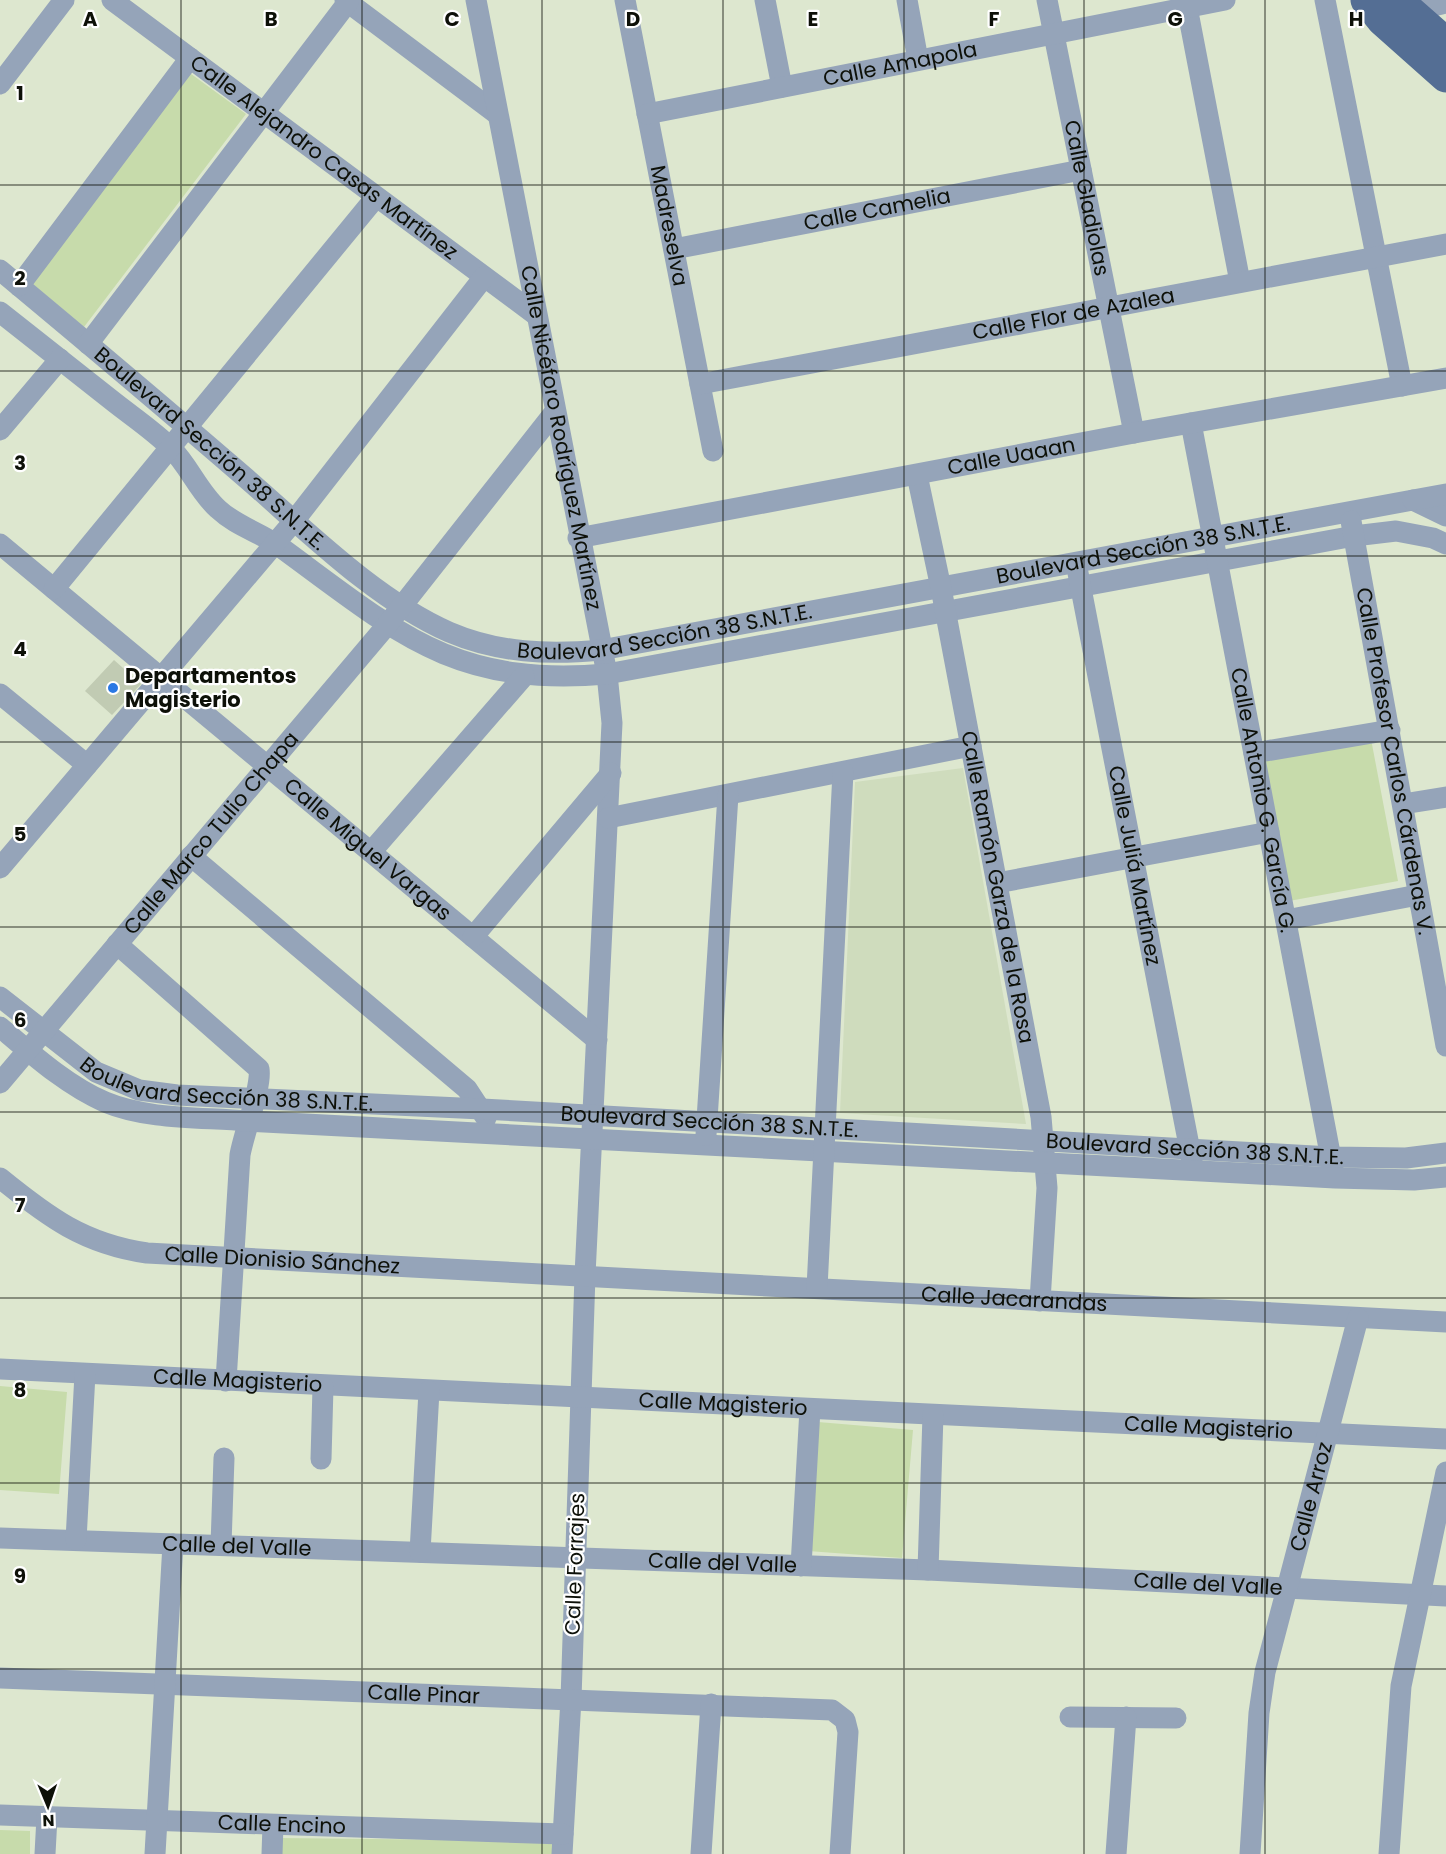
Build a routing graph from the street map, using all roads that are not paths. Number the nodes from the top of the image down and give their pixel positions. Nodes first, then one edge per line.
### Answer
1 (64, 0) edge
2 (112, 0) edge
3 (476, 0) edge
4 (625, 0) edge
5 (765, 0) edge
6 (907, 0) edge
7 (1047, 0) edge
8 (1225, 0) edge
9 (1324, 0) edge
10 (346, 1) edge
11 (1446, 3) edge
12 (1187, 8) junction
13 (1389, 8) edge
14 (1054, 33) junction
15 (1446, 44) edge
16 (190, 58) junction
17 (918, 60) junction
18 (1446, 76) edge
19 (0, 84) edge
20 (782, 87) junction
21 (264, 113) junction
22 (497, 114) junction
23 (647, 114) junction
24 (1081, 170) junction
25 (376, 197) junction
26 (1446, 244) edge
27 (674, 249) junction
28 (1376, 257) junction
29 (0, 270) edge
30 (484, 277) junction
31 (1240, 282) junction
32 (19, 286) junction
33 (1109, 307) junction
34 (0, 312) edge
35 (536, 315) junction
36 (88, 344) junction
37 (60, 359) junction
38 (1446, 378) edge
39 (700, 384) junction
40 (1402, 386) junction
41 (554, 413) junction
42 (1191, 423) junction
43 (189, 429) junction
44 (0, 430) edge
45 (1134, 434) junction
46 (172, 449) junction
47 (713, 451) dead end
48 (917, 475) junction
49 (1446, 494) edge
50 (1413, 500) junction
51 (1349, 512) junction
52 (1446, 516) edge
53 (294, 520) junction
54 (1213, 536) junction
55 (1354, 536) junction
56 (578, 538) junction
57 (276, 543) junction
58 (0, 544) edge
59 (1446, 544) edge
60 (1217, 560) junction
61 (1076, 563) junction
62 (1080, 586) junction
63 (941, 588) junction
64 (54, 589) junction
65 (401, 607) junction
66 (945, 612) junction
67 (387, 625) junction
68 (601, 650) junction
69 (607, 674) junction
70 (524, 676) junction
71 (160, 677) junction
72 (0, 694) edge
73 (1390, 730) junction
74 (971, 746) junction
75 (1254, 753) junction
76 (87, 765) junction
77 (268, 766) junction
78 (843, 772) junction
79 (611, 773) junction
80 (728, 795) junction
81 (1446, 797) edge
82 (1403, 804) junction
83 (608, 818) junction
84 (1269, 832) junction
85 (371, 852) junction
86 (4, 856) edge
87 (191, 856) junction
88 (1133, 858) junction
89 (998, 883) junction
90 (1418, 895) junction
91 (1286, 920) junction
92 (472, 937) junction
93 (117, 944) junction
94 (0, 997) edge
95 (0, 1027) edge
96 (42, 1032) junction
97 (597, 1040) junction
98 (1446, 1046) edge
99 (27, 1050) junction
100 (0, 1083) edge
101 (482, 1109) junction
102 (250, 1110) junction
103 (593, 1116) junction
104 (707, 1122) junction
105 (825, 1128) junction
106 (492, 1132) junction
107 (592, 1138) junction
108 (1045, 1141) junction
109 (705, 1144) junction
110 (1190, 1148) junction
111 (824, 1151) junction
112 (1446, 1153) edge
113 (1331, 1157) junction
114 (1046, 1162) junction
115 (1194, 1170) junction
116 (1446, 1177) edge
117 (0, 1178) edge
118 (1335, 1178) junction
119 (233, 1258) junction
120 (585, 1275) junction
121 (817, 1288) junction
122 (1040, 1301) junction
123 (1358, 1318) junction
124 (1446, 1322) edge
125 (0, 1369) edge
126 (85, 1374) junction
127 (226, 1382) junction
128 (323, 1387) junction
129 (429, 1391) junction
130 (581, 1399) junction
131 (810, 1409) junction
132 (933, 1415) junction
133 (1328, 1434) junction
134 (1446, 1440) edge
135 (224, 1458) dead end
136 (321, 1459) dead end
137 (1446, 1472) edge
138 (0, 1538) edge
139 (76, 1540) junction
140 (173, 1544) junction
141 (221, 1545) junction
142 (420, 1552) junction
143 (575, 1557) junction
144 (801, 1566) junction
145 (928, 1570) junction
146 (1287, 1588) junction
147 (1420, 1594) junction
148 (1446, 1596) edge
149 (0, 1678) edge
150 (165, 1684) junction
151 (571, 1698) junction
152 (711, 1704) junction
153 (1070, 1717) dead end
154 (1126, 1717) junction
155 (1176, 1718) dead end
156 (0, 1815) edge
157 (47, 1816) junction
158 (158, 1820) junction
159 (273, 1825) junction
160 (563, 1844) edge
161 (45, 1854) edge
162 (155, 1854) edge
163 (272, 1854) edge
164 (701, 1854) edge
165 (840, 1854) edge
166 (1116, 1854) edge
167 (1250, 1854) edge
168 (1389, 1854) edge

1 - 19 street
2 - 16 street, Calle Alejandro Casas Martínez
3 - 22 street, Calle Nicéforo Rodríguez Martínez
4 - 23 street, Madreselva
5 - 20 street
6 - 17 street
7 - 14 street, Calle Gladiolas
8 - 12 street, Calle Amapola
9 - 28 street
10 - 21 street
10 - 22 street
11 - 13 street
12 - 14 street, Calle Amapola
12 - 31 street
13 - 15 main road
13 - 18 main road
14 - 17 street, Calle Amapola
14 - 24 street, Calle Gladiolas
16 - 21 street, Calle Alejandro Casas Martínez
16 - 32 street
17 - 20 street, Calle Amapola
20 - 23 street, Calle Amapola
21 - 25 street, Calle Alejandro Casas Martínez
21 - 36 street
22 - 35 street, Calle Nicéforo Rodríguez Martínez
23 - 27 street, Madreselva
24 - 27 street, Calle Camelia
24 - 33 street, Calle Gladiolas
25 - 30 street, Calle Alejandro Casas Martínez
25 - 43 street
26 - 28 street, Calle Flor de Azalea
27 - 39 street, Madreselva
28 - 31 street, Calle Flor de Azalea
28 - 40 street
29 - 32 street, Boulevard Sección 38 S.N.T.E.
30 - 35 street, Calle Alejandro Casas Martínez
30 - 53 street
31 - 33 street, Calle Flor de Azalea
32 - 36 street, Boulevard Sección 38 S.N.T.E.
33 - 39 street, Calle Flor de Azalea
33 - 45 street, Calle Gladiolas
34 - 37 street, Boulevard Sección 38 S.N.T.E.
35 - 41 street, Calle Nicéforo Rodríguez Martínez
36 - 43 street, Boulevard Sección 38 S.N.T.E.
37 - 44 street
37 - 46 street, Boulevard Sección 38 S.N.T.E.
38 - 40 street, Calle Uaaan
39 - 47 street, Madreselva
40 - 42 street, Calle Uaaan
41 - 56 street, Calle Nicéforo Rodríguez Martínez
41 - 65 street, Calle Marco Tulio Chapa
42 - 45 street, Calle Uaaan
42 - 54 street, Calle Antonio G. García G.
43 - 46 street
43 - 53 street, Boulevard Sección 38 S.N.T.E.
45 - 48 street, Calle Uaaan
46 - 57 street, Boulevard Sección 38 S.N.T.E.
46 - 64 street
48 - 56 street, Calle Uaaan
48 - 63 street, Calle Ramón Garza de la Rosa
49 - 50 street, Boulevard Sección 38 S.N.T.E.
50 - 51 street, Boulevard Sección 38 S.N.T.E.
50 - 52 street
51 - 54 street, Boulevard Sección 38 S.N.T.E.
51 - 55 street, Calle Profesor Carlos Cárdenas V.
53 - 57 street
53 - 65 street, Boulevard Sección 38 S.N.T.E.
54 - 60 street, Calle Antonio G. García G.
54 - 61 street, Boulevard Sección 38 S.N.T.E.
55 - 59 street, Boulevard Sección 38 S.N.T.E.
55 - 60 street, Boulevard Sección 38 S.N.T.E.
55 - 73 street, Calle Profesor Carlos Cárdenas V.
56 - 68 street, Calle Nicéforo Rodríguez Martínez
57 - 67 street, Boulevard Sección 38 S.N.T.E.
57 - 71 street
58 - 64 street, Calle Miguel Vargas
60 - 62 street, Boulevard Sección 38 S.N.T.E.
60 - 75 street, Calle Antonio G. García G.
61 - 62 street, Calle Juliá Martínez
61 - 63 street, Boulevard Sección 38 S.N.T.E.
62 - 66 street, Boulevard Sección 38 S.N.T.E.
62 - 88 street, Calle Juliá Martínez
63 - 66 street, Calle Ramón Garza de la Rosa
63 - 68 street, Boulevard Sección 38 S.N.T.E.
64 - 71 street, Calle Miguel Vargas
65 - 67 street, Calle Marco Tulio Chapa
65 - 68 street, Boulevard Sección 38 S.N.T.E.
66 - 69 street, Boulevard Sección 38 S.N.T.E.
66 - 74 street, Calle Ramón Garza de la Rosa
67 - 70 street, Boulevard Sección 38 S.N.T.E.
67 - 77 street, Calle Marco Tulio Chapa
68 - 69 street, Calle Nicéforo Rodríguez Martínez
69 - 70 street, Boulevard Sección 38 S.N.T.E.
69 - 79 street, Calle Nicéforo Rodríguez Martínez
70 - 85 street
71 - 76 street
71 - 77 street, Calle Miguel Vargas
72 - 76 street
73 - 75 street
73 - 82 street, Calle Profesor Carlos Cárdenas V.
74 - 78 street
74 - 89 street, Calle Ramón Garza de la Rosa
75 - 84 street, Calle Antonio G. García G.
76 - 86 street
77 - 85 street, Calle Miguel Vargas
77 - 87 street, Calle Marco Tulio Chapa
78 - 80 street
78 - 105 street
79 - 83 street, Calle Nicéforo Rodríguez Martínez
79 - 92 street
80 - 83 street
80 - 104 street
81 - 82 street
82 - 90 street, Calle Profesor Carlos Cárdenas V.
83 - 97 street, Calle Nicéforo Rodríguez Martínez
84 - 88 street
84 - 91 street, Calle Antonio G. García G.
85 - 92 street, Calle Miguel Vargas
87 - 93 street, Calle Marco Tulio Chapa
87 - 101 street
88 - 89 street
88 - 110 street, Calle Juliá Martínez
89 - 108 street, Calle Ramón Garza de la Rosa
90 - 91 street
90 - 98 street, Calle Profesor Carlos Cárdenas V.
91 - 113 street, Calle Antonio G. García G.
92 - 97 street, Calle Miguel Vargas
93 - 96 street, Calle Marco Tulio Chapa
93 - 102 street
94 - 96 street, Boulevard Sección 38 S.N.T.E.
95 - 99 street, Boulevard Sección 38 S.N.T.E.
96 - 99 street, Calle Marco Tulio Chapa
96 - 102 street, Boulevard Sección 38 S.N.T.E.
97 - 103 street, Calle Nicéforo Rodríguez Martínez
99 - 100 street, Calle Marco Tulio Chapa
99 - 102 street, Boulevard Sección 38 S.N.T.E.
101 - 102 street, Boulevard Sección 38 S.N.T.E.
101 - 103 street, Boulevard Sección 38 S.N.T.E.
101 - 106 street
102 - 106 street, Boulevard Sección 38 S.N.T.E.
102 - 119 street
103 - 104 street, Boulevard Sección 38 S.N.T.E.
103 - 107 street, Calle Nicéforo Rodríguez Martínez
104 - 105 street, Boulevard Sección 38 S.N.T.E.
104 - 109 street
105 - 108 street, Boulevard Sección 38 S.N.T.E.
105 - 111 street
106 - 107 street, Boulevard Sección 38 S.N.T.E.
107 - 109 street, Boulevard Sección 38 S.N.T.E.
107 - 120 street, Calle Nicéforo Rodríguez Martínez
108 - 110 street, Boulevard Sección 38 S.N.T.E.
108 - 114 street, Calle Ramón Garza de la Rosa
109 - 111 street, Boulevard Sección 38 S.N.T.E.
110 - 113 street, Boulevard Sección 38 S.N.T.E.
110 - 115 street, Calle Juliá Martínez
111 - 114 street, Boulevard Sección 38 S.N.T.E.
111 - 121 street
112 - 113 street, Boulevard Sección 38 S.N.T.E.
113 - 118 street, Calle Antonio G. García G.
114 - 115 street, Boulevard Sección 38 S.N.T.E.
114 - 122 street, Calle Ramón Garza de la Rosa
115 - 118 street, Boulevard Sección 38 S.N.T.E.
116 - 118 street, Boulevard Sección 38 S.N.T.E.
117 - 119 street, Calle Dionisio Sánchez
119 - 120 street, Calle Dionisio Sánchez
119 - 127 street
120 - 121 street, Calle Jacarandas
120 - 130 street, Calle Forrajes
121 - 122 street, Calle Jacarandas
122 - 123 street, Calle Jacarandas
123 - 124 street, Calle Jacarandas
123 - 133 street, Calle Arroz
125 - 126 street, Calle Magisterio
126 - 127 street, Calle Magisterio
126 - 139 street
127 - 128 street, Calle Magisterio
128 - 129 street, Calle Magisterio
128 - 136 street
129 - 130 street, Calle Magisterio
129 - 142 street
130 - 131 street, Calle Magisterio
130 - 143 street, Calle Forrajes
131 - 132 street, Calle Magisterio
131 - 144 street
132 - 133 street, Calle Magisterio
132 - 145 street
133 - 134 street, Calle Magisterio
133 - 146 street, Calle Arroz
135 - 141 street
137 - 147 street
138 - 139 street, Calle del Valle
139 - 140 street, Calle del Valle
140 - 141 street, Calle del Valle
140 - 150 street
141 - 142 street, Calle del Valle
142 - 143 street, Calle del Valle
143 - 144 street, Calle del Valle
143 - 151 street, Calle Forrajes
144 - 145 street, Calle del Valle
145 - 146 street, Calle del Valle
146 - 147 street, Calle del Valle
146 - 167 street, Calle Arroz
147 - 148 street, Calle del Valle
147 - 168 street
149 - 150 street, Calle Pinar
150 - 151 street, Calle Pinar
150 - 158 street
151 - 152 street, Calle Pinar
151 - 160 street, Calle Forrajes
152 - 164 street
152 - 165 street, Calle Pinar
153 - 154 street
154 - 155 street
154 - 166 street
156 - 157 street, Calle Encino
157 - 158 street, Calle Encino
157 - 161 street
158 - 159 street, Calle Encino
158 - 162 street
159 - 160 street, Calle Encino
159 - 163 street

